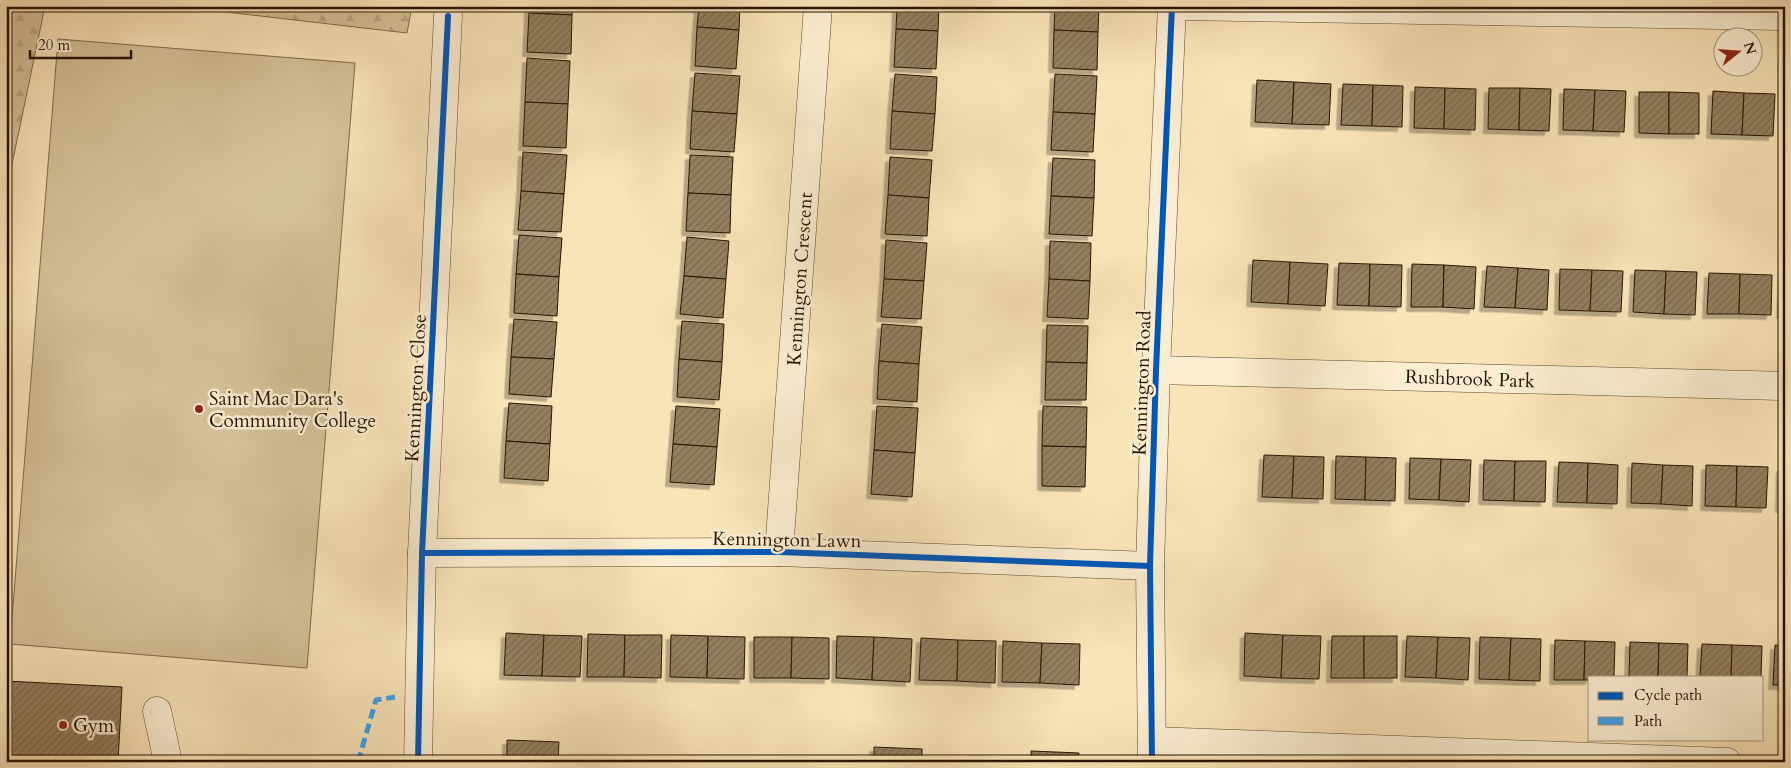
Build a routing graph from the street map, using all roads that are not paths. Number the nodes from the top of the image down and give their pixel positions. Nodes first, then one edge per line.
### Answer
1 (818, 6) edge
2 (1172, 6) edge
3 (1180, 6) edge
4 (448, 16) dead end
5 (1785, 16) edge
6 (1156, 370) junction
7 (1785, 386) edge
8 (422, 552) junction
9 (779, 552) junction
10 (1150, 566) junction
11 (157, 711) dead end
12 (1152, 751) edge
13 (168, 762) edge
14 (418, 762) edge
15 (1726, 762) edge

1 - 9 street, Kennington Crescent
2 - 6 street, Kennington Road
3 - 5 street
4 - 8 street, Kennington Close
6 - 7 street, Rushbrook Park
6 - 10 street, Kennington Road
8 - 9 street, Kennington Lawn
8 - 14 street, Kennington Close
9 - 10 street, Kennington Lawn
10 - 12 street, Kennington Road
11 - 13 street
12 - 15 street

